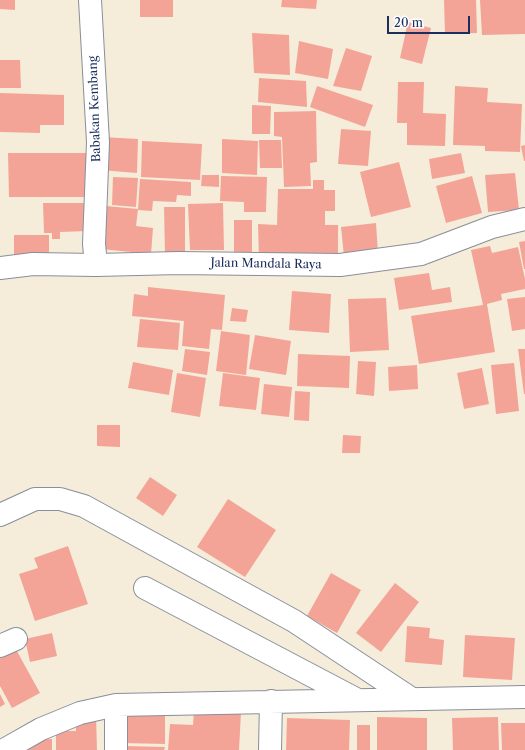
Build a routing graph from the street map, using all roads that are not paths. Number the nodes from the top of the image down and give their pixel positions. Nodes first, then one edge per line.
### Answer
1 (90, 0) edge
2 (525, 219) edge
3 (96, 265) junction
4 (0, 268) edge
5 (0, 514) edge
6 (145, 588) dead end
7 (525, 696) edge
8 (412, 699) junction
9 (359, 700) junction
10 (271, 701) junction
11 (116, 705) junction
12 (4, 750) edge
13 (116, 750) edge
14 (270, 750) edge

1 - 3 street, Babakan Kembang
2 - 3 street, Jalan Mandala Raya
3 - 4 street, Jalan Mandala Raya
5 - 8 street
6 - 9 street
7 - 8 street
8 - 9 street
9 - 10 street
10 - 11 street
10 - 14 street
11 - 12 street
11 - 13 street

